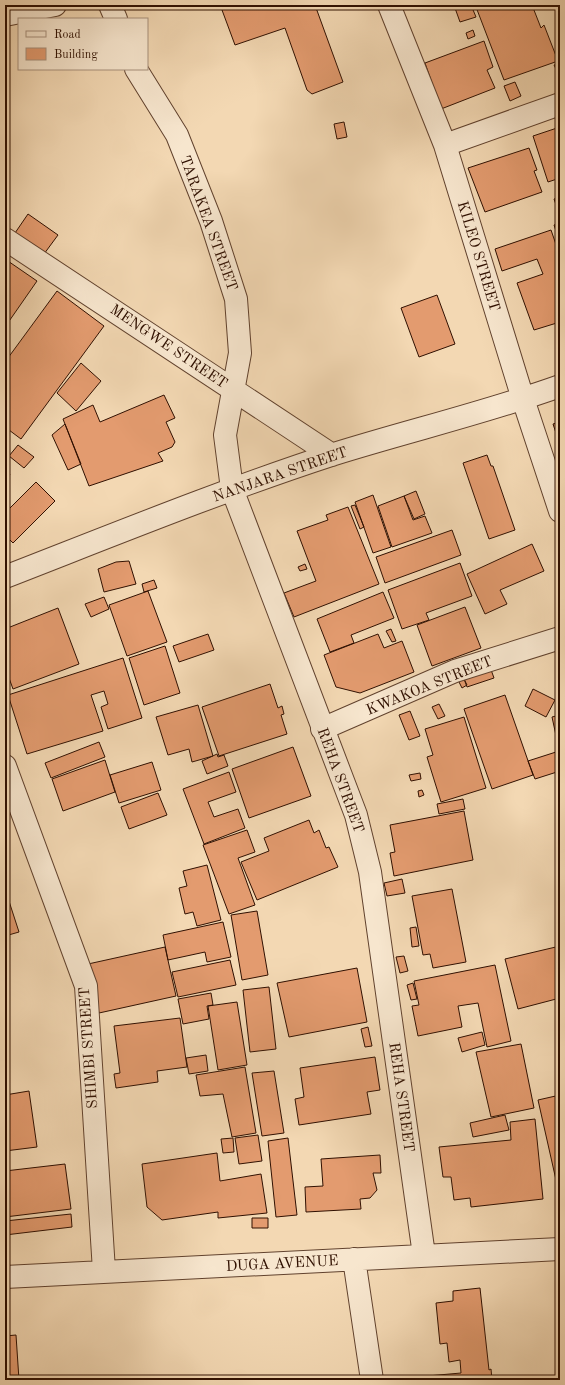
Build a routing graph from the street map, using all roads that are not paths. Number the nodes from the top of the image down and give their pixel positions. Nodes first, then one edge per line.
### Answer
1 (55, 5) edge
2 (110, 5) edge
3 (390, 5) edge
4 (5, 15) edge
5 (116, 18) edge
6 (137, 70) edge
7 (560, 104) edge
8 (445, 145) junction
9 (5, 239) edge
10 (560, 386) edge
11 (234, 389) junction
12 (523, 399) junction
13 (332, 455) junction
14 (232, 488) junction
15 (560, 511) edge
16 (5, 577) edge
17 (560, 638) edge
18 (322, 729) junction
19 (5, 766) edge
20 (560, 1249) edge
21 (424, 1255) junction
22 (354, 1259) junction
23 (104, 1271) junction
24 (5, 1277) edge
25 (372, 1380) edge

1 - 4 street
2 - 5 street
3 - 8 street, KILEO STREET
6 - 11 street, TARAKEA STREET
7 - 8 street
8 - 12 street, KILEO STREET
9 - 11 street, MENGWE STREET
10 - 12 street, NANJARA STREET
11 - 13 street, MENGWE STREET
11 - 14 street, REHA STREET
12 - 13 street, NANJARA STREET
12 - 15 street, KILEO STREET
13 - 14 street, NANJARA STREET
14 - 16 street, NANJARA STREET
14 - 18 street, REHA STREET
17 - 18 street, KWAKOA STREET
18 - 21 street, REHA STREET
19 - 23 street, SHIMBI STREET
20 - 21 street, DUGA AVENUE
21 - 22 street, DUGA AVENUE
22 - 23 street, DUGA AVENUE
22 - 25 street
23 - 24 street, DUGA AVENUE

